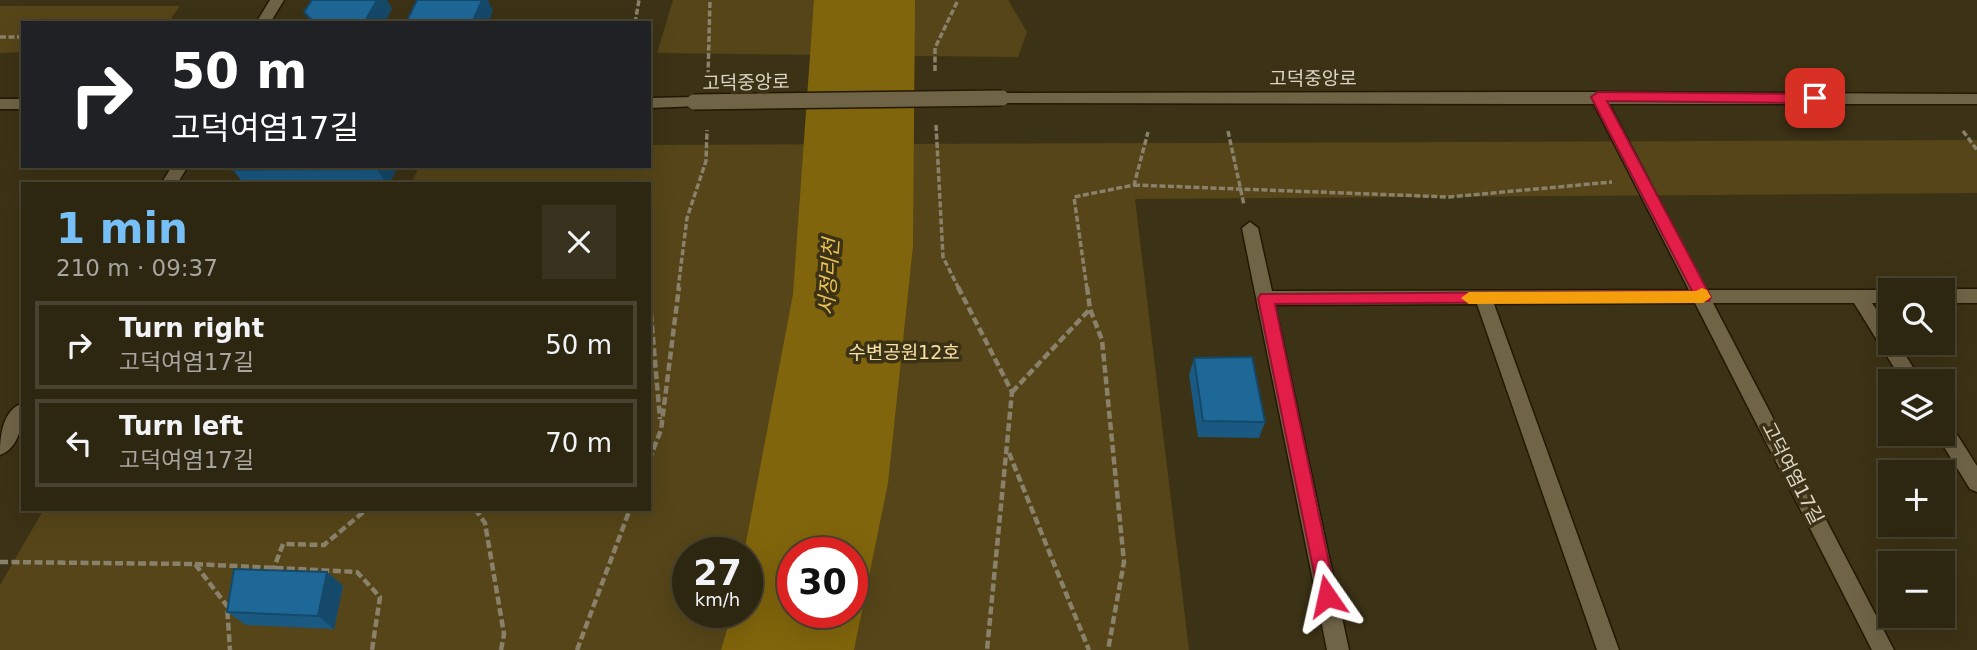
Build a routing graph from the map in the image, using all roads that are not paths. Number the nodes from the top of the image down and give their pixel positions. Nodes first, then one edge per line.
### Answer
1 (277, 0) edge
2 (264, 21) edge
3 (1598, 97) junction
4 (1977, 99) edge
5 (651, 103) edge
6 (0, 104) edge
7 (21, 104) edge
8 (1250, 228) road end
9 (1859, 296) junction
10 (1878, 296) edge
11 (1955, 296) edge
12 (1977, 296) edge
13 (1703, 297) junction
14 (1266, 298) junction
15 (1483, 298) junction
16 (1905, 369) edge
17 (21, 414) edge
18 (1953, 446) edge
19 (0, 447) edge
20 (1977, 483) edge
21 (1338, 650) edge
22 (1608, 650) edge
23 (1883, 650) edge

1 - 2 street
3 - 4 street, 고덕중앙로
3 - 5 street, 고덕중앙로, bridge
3 - 13 street, 고덕여염17길
6 - 7 street
8 - 14 street
9 - 10 street
9 - 13 street
9 - 16 street
11 - 12 street
13 - 15 street
13 - 23 street, 고덕여염17길
14 - 15 street
14 - 21 street
15 - 22 street
17 - 19 street
18 - 20 street

